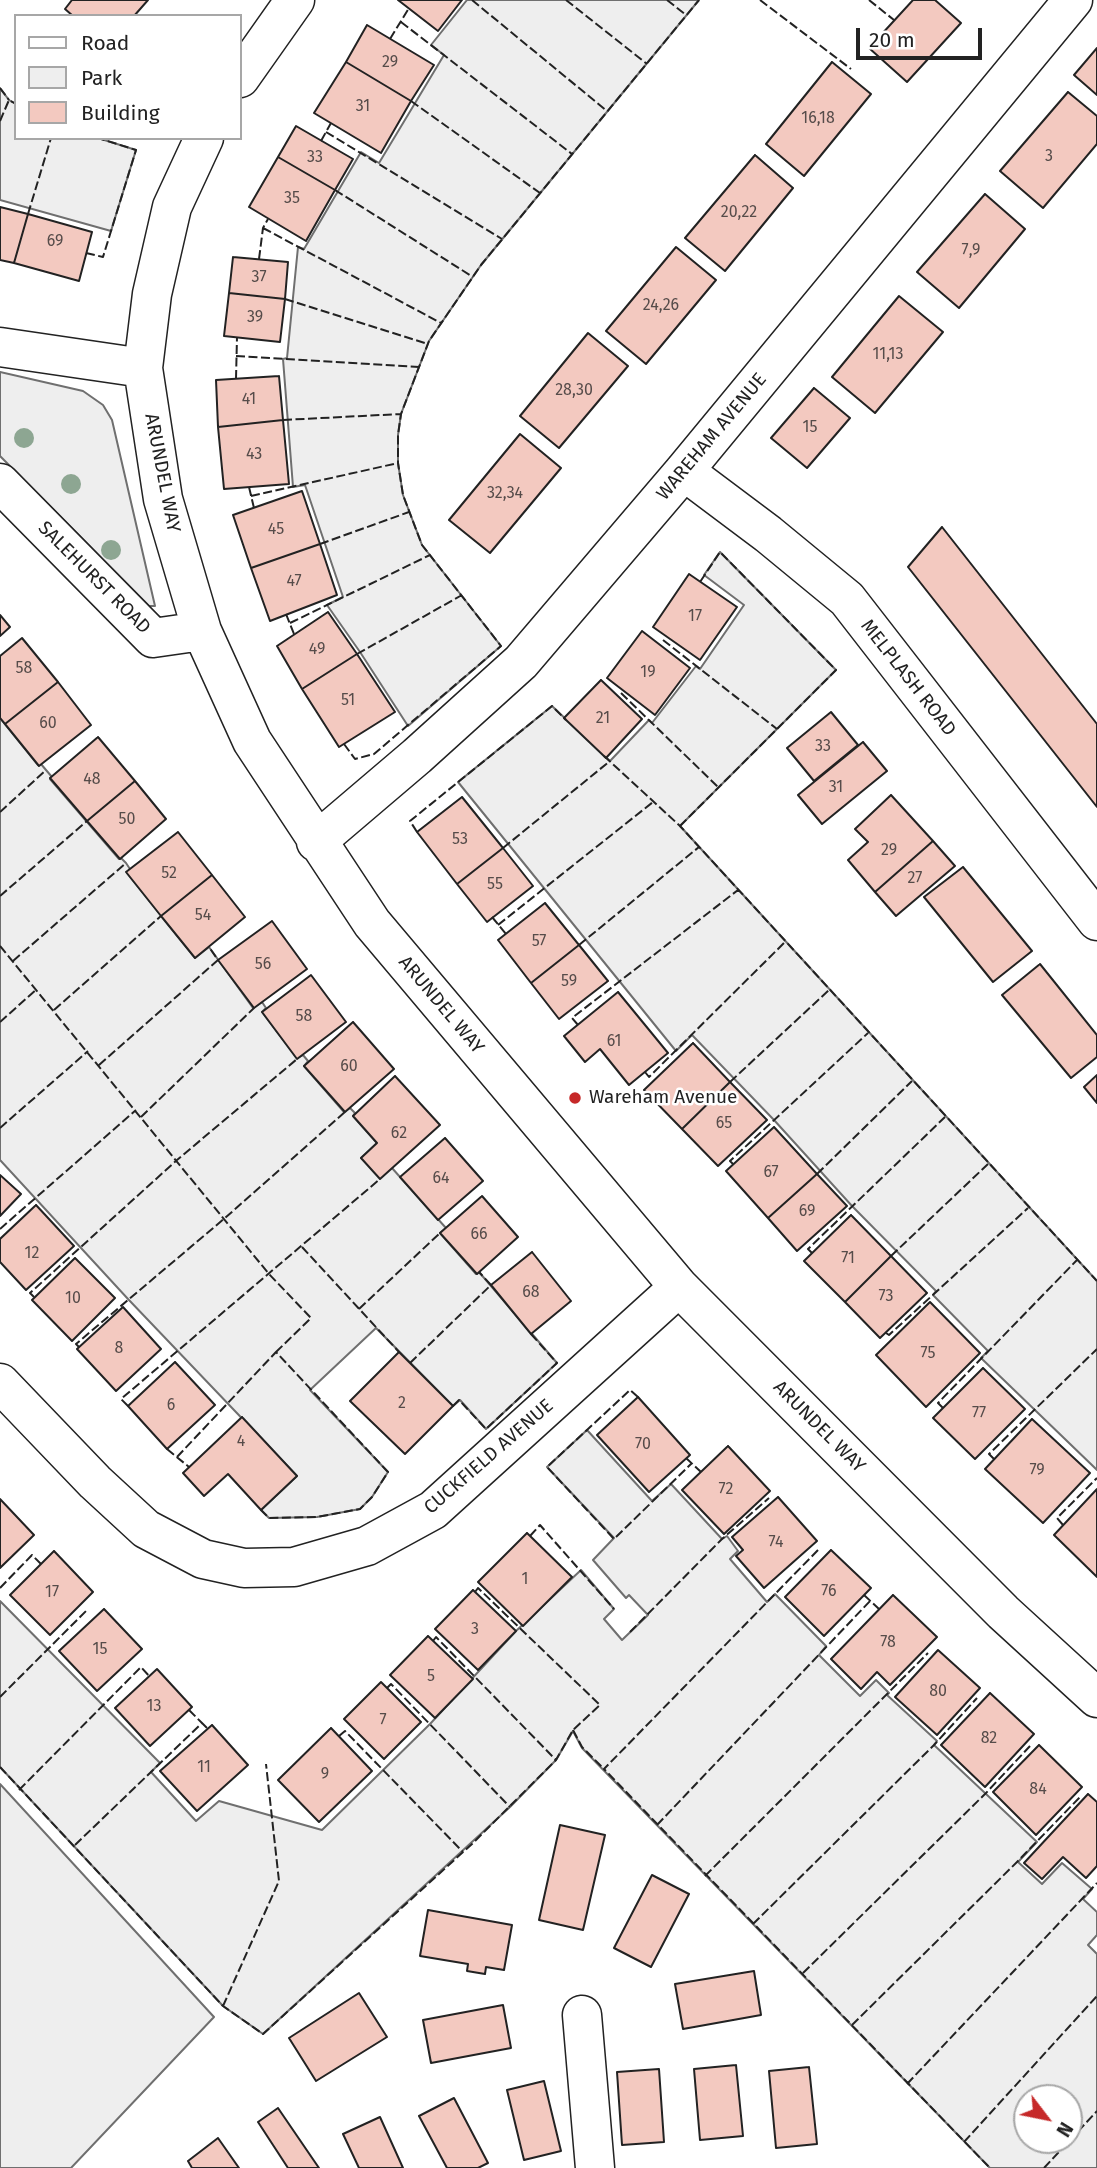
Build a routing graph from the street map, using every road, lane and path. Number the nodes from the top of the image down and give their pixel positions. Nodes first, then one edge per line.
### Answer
1 (1073, 0) edge
2 (284, 4) edge
3 (242, 75) edge
4 (203, 140) edge
5 (0, 346) edge
6 (143, 368) junction
7 (684, 471) junction
8 (0, 483) edge
9 (202, 631) junction
10 (316, 842) junction
11 (1097, 921) edge
12 (679, 1287) junction
13 (0, 1383) edge
14 (1097, 1698) edge
15 (582, 2015) dead end
16 (596, 2168) edge

1 - 7 street, WAREHAM AVENUE
2 - 3 street
4 - 6 street, ARUNDEL WAY
5 - 6 street
6 - 9 street, ARUNDEL WAY
7 - 10 street, WAREHAM AVENUE
7 - 11 street, MELPLASH ROAD
8 - 9 street, SALEHURST ROAD
9 - 10 street, ARUNDEL WAY
10 - 12 street, ARUNDEL WAY
12 - 13 street, CUCKFIELD AVENUE
12 - 14 street, ARUNDEL WAY
15 - 16 street

